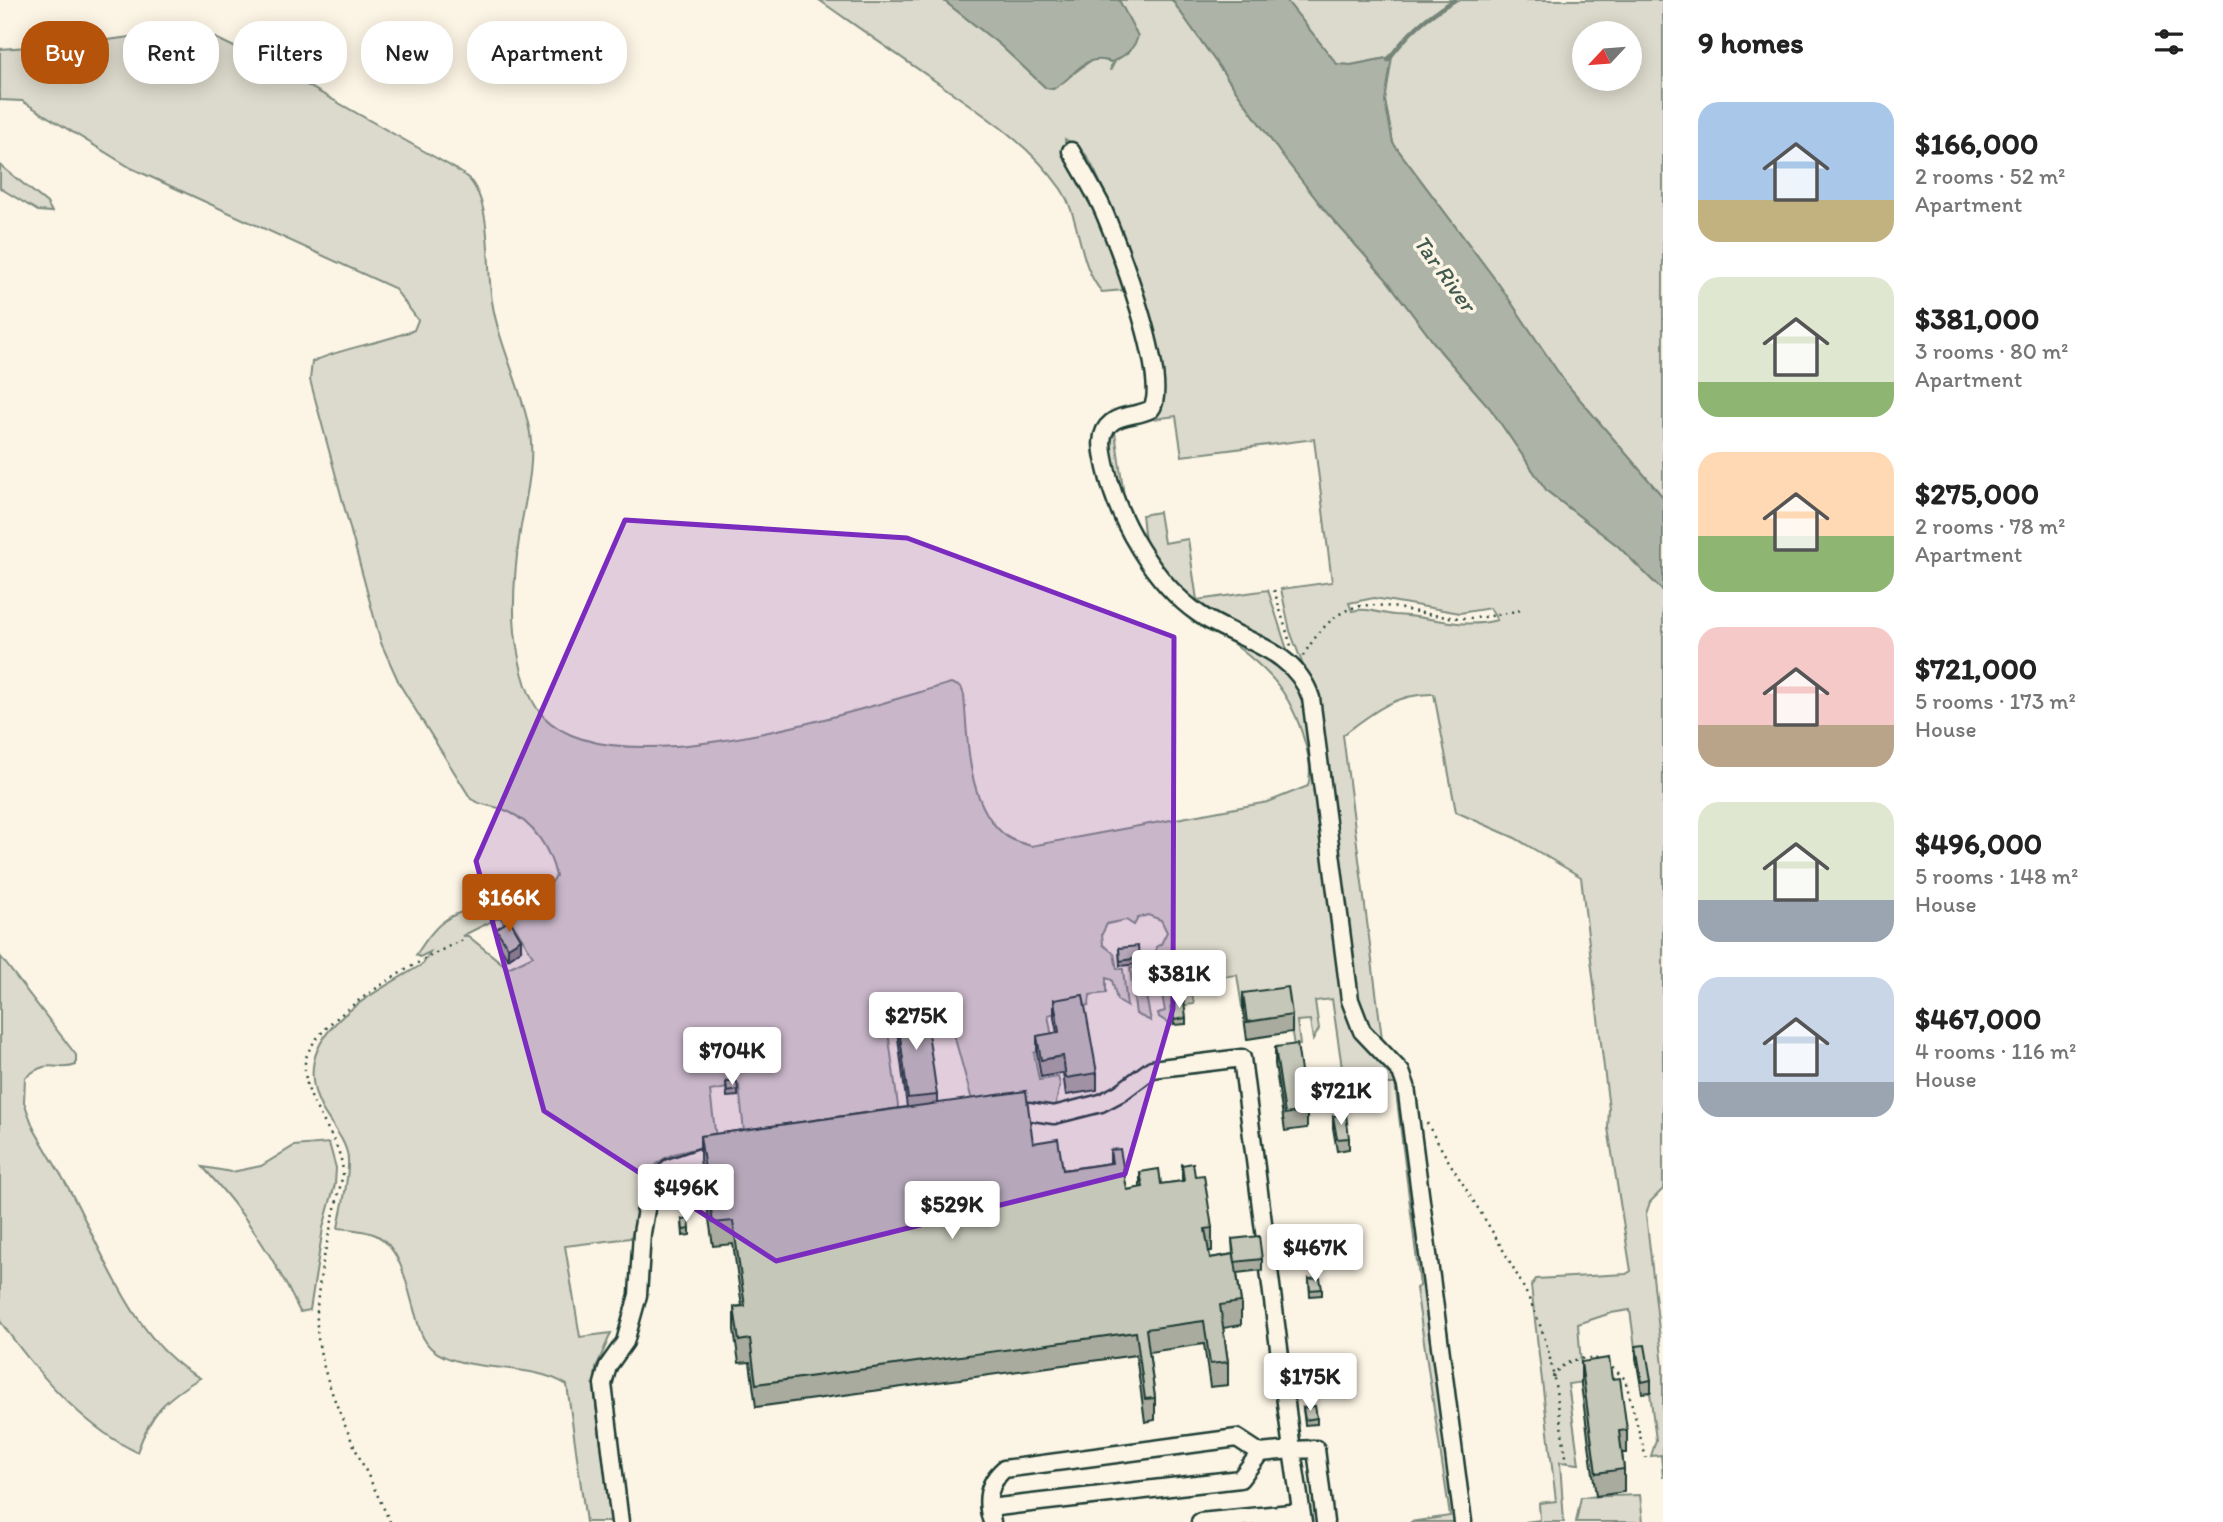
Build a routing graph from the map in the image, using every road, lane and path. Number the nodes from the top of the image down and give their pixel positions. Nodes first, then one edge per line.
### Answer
1 (1071, 151) dead end
2 (1274, 590) dead end
3 (1521, 610) dead end
4 (1298, 668) junction
5 (463, 940) dead end
6 (991, 1115) edge
7 (1423, 1115) dead end
8 (734, 1149) edge
9 (1552, 1378) junction
10 (1292, 1450) junction
11 (1260, 1453) junction
12 (1646, 1458) dead end
13 (1567, 1462) dead end
14 (991, 1515) edge
15 (1302, 1517) edge
16 (390, 1522) edge
17 (620, 1522) edge
18 (1200, 1522) edge
19 (1325, 1522) edge
20 (1463, 1522) edge

1 - 4 lane
2 - 4 path
3 - 4 path
4 - 20 lane
5 - 16 path
6 - 10 lane
7 - 9 path
8 - 17 lane
9 - 12 path
9 - 13 path
10 - 11 lane
10 - 15 lane
10 - 19 lane
11 - 14 lane
11 - 14 lane
15 - 18 lane

